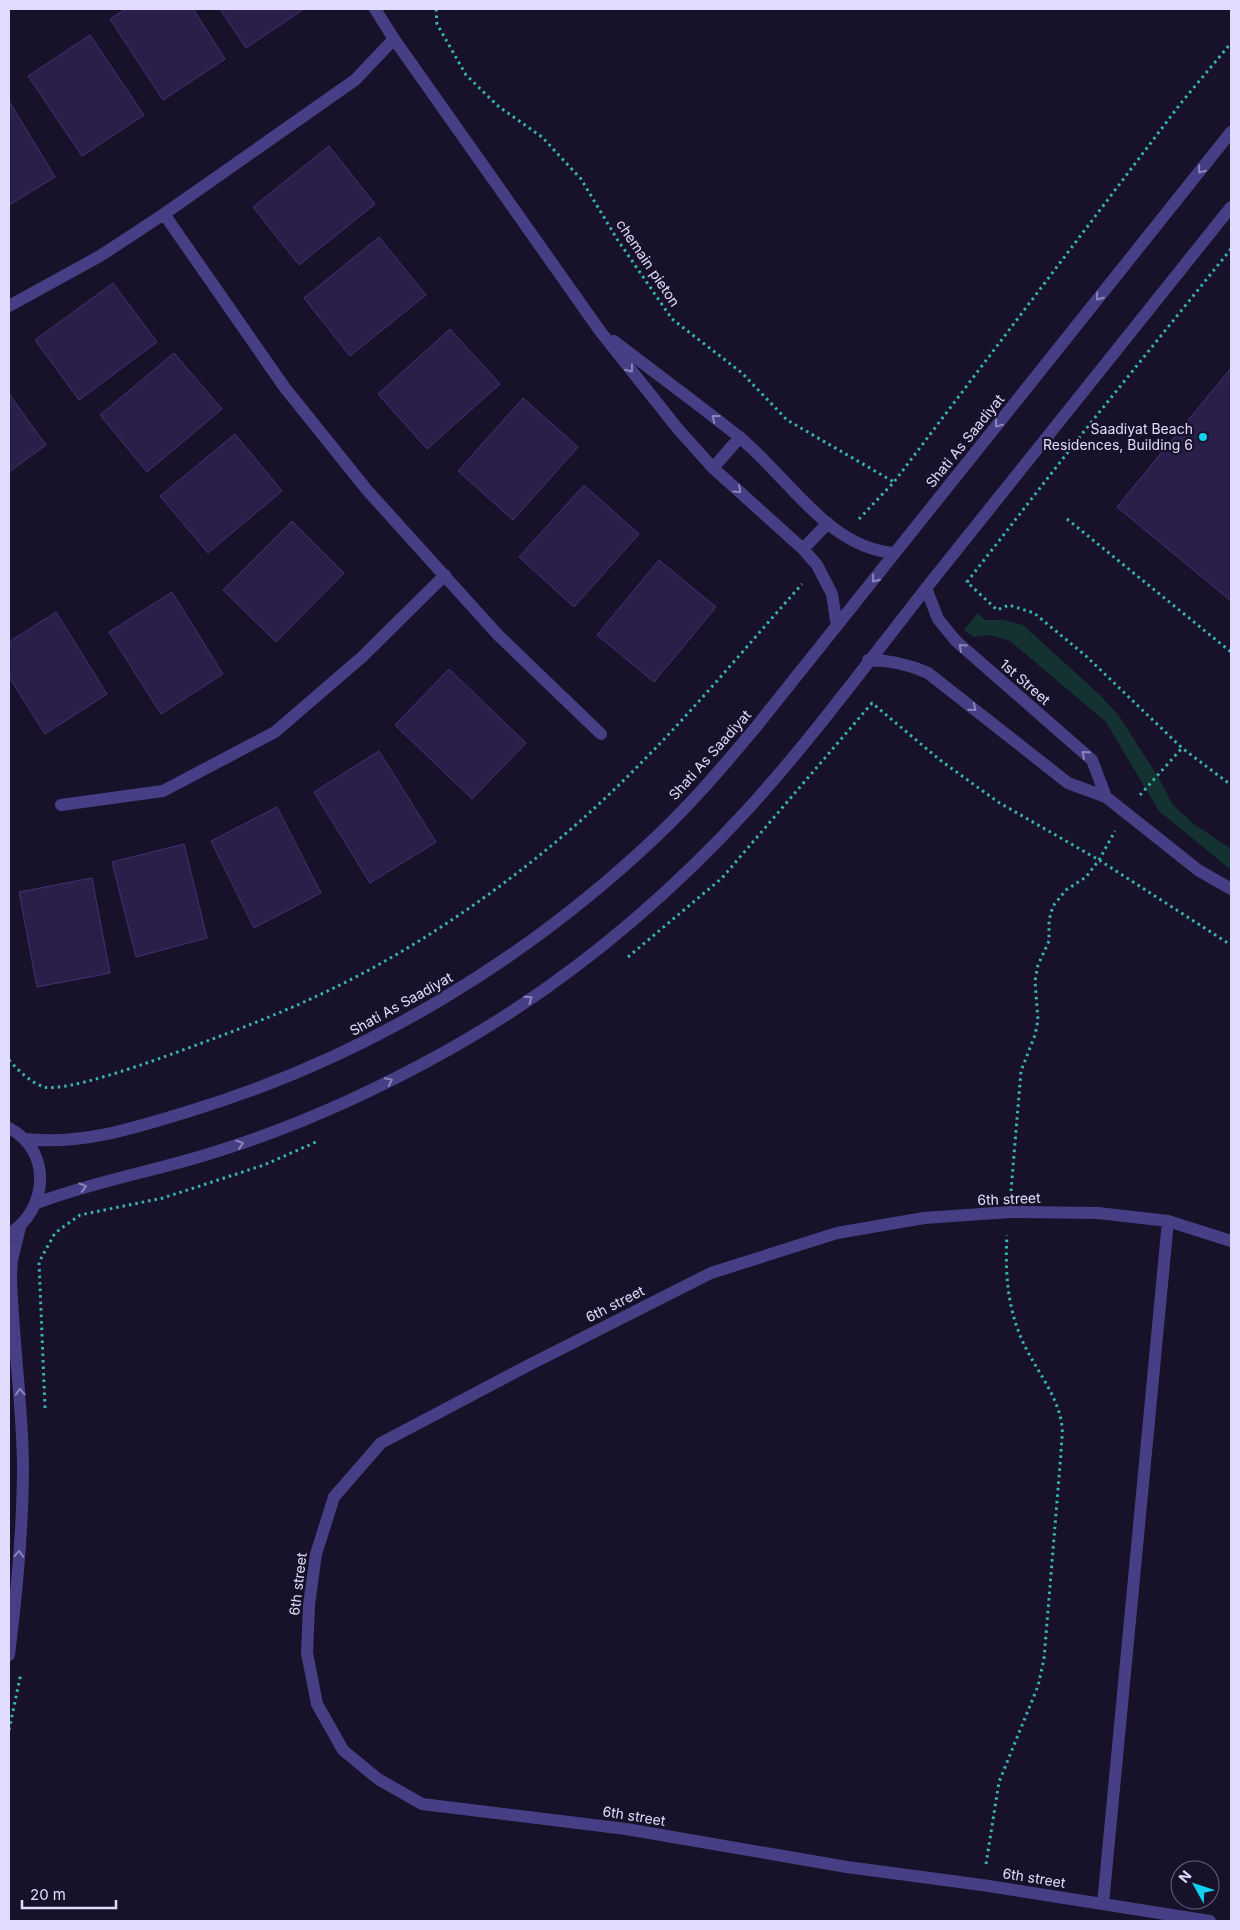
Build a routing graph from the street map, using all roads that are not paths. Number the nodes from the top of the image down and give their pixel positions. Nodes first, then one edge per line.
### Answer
1 (375, 9) edge
2 (394, 39) junction
3 (1231, 132) edge
4 (1231, 207) edge
5 (164, 214) junction
6 (9, 306) edge
7 (600, 331) junction
8 (740, 437) junction
9 (713, 468) junction
10 (828, 523) junction
11 (803, 549) junction
12 (896, 553) junction
13 (445, 575) junction
14 (926, 588) junction
15 (837, 626) junction
16 (868, 660) junction
17 (601, 734) dead end
18 (1106, 796) junction
19 (61, 805) dead end
20 (1231, 889) edge
21 (9, 1128) edge
22 (24, 1139) junction
23 (37, 1203) junction
24 (1168, 1221) junction
25 (20, 1226) junction
26 (9, 1234) edge
27 (1231, 1241) edge
28 (9, 1655) edge
29 (1102, 1904) junction
30 (1210, 1921) edge

1 - 2 street
2 - 5 street
2 - 7 street
3 -> 12 street, Shati As Saadiyat
4 - 14 street
5 - 6 street
5 - 13 street
8 -> 7 street
7 -> 9 street
8 - 9 street
8 - 10 street
9 -> 11 street
10 - 11 street
10 - 12 street
11 - 15 street
12 -> 15 street, Shati As Saadiyat
13 - 17 street
13 - 19 street
14 - 16 street
18 -> 14 street, 1st Street
15 - 22 street, Shati As Saadiyat
16 -> 18 street
23 -> 16 street
18 - 20 street
21 - 22 street
22 - 23 street
23 - 25 street
24 - 27 street, 6th street
24 - 29 street
24 - 29 street, 6th street
25 - 26 street
28 -> 25 street
29 - 30 street, 6th street

